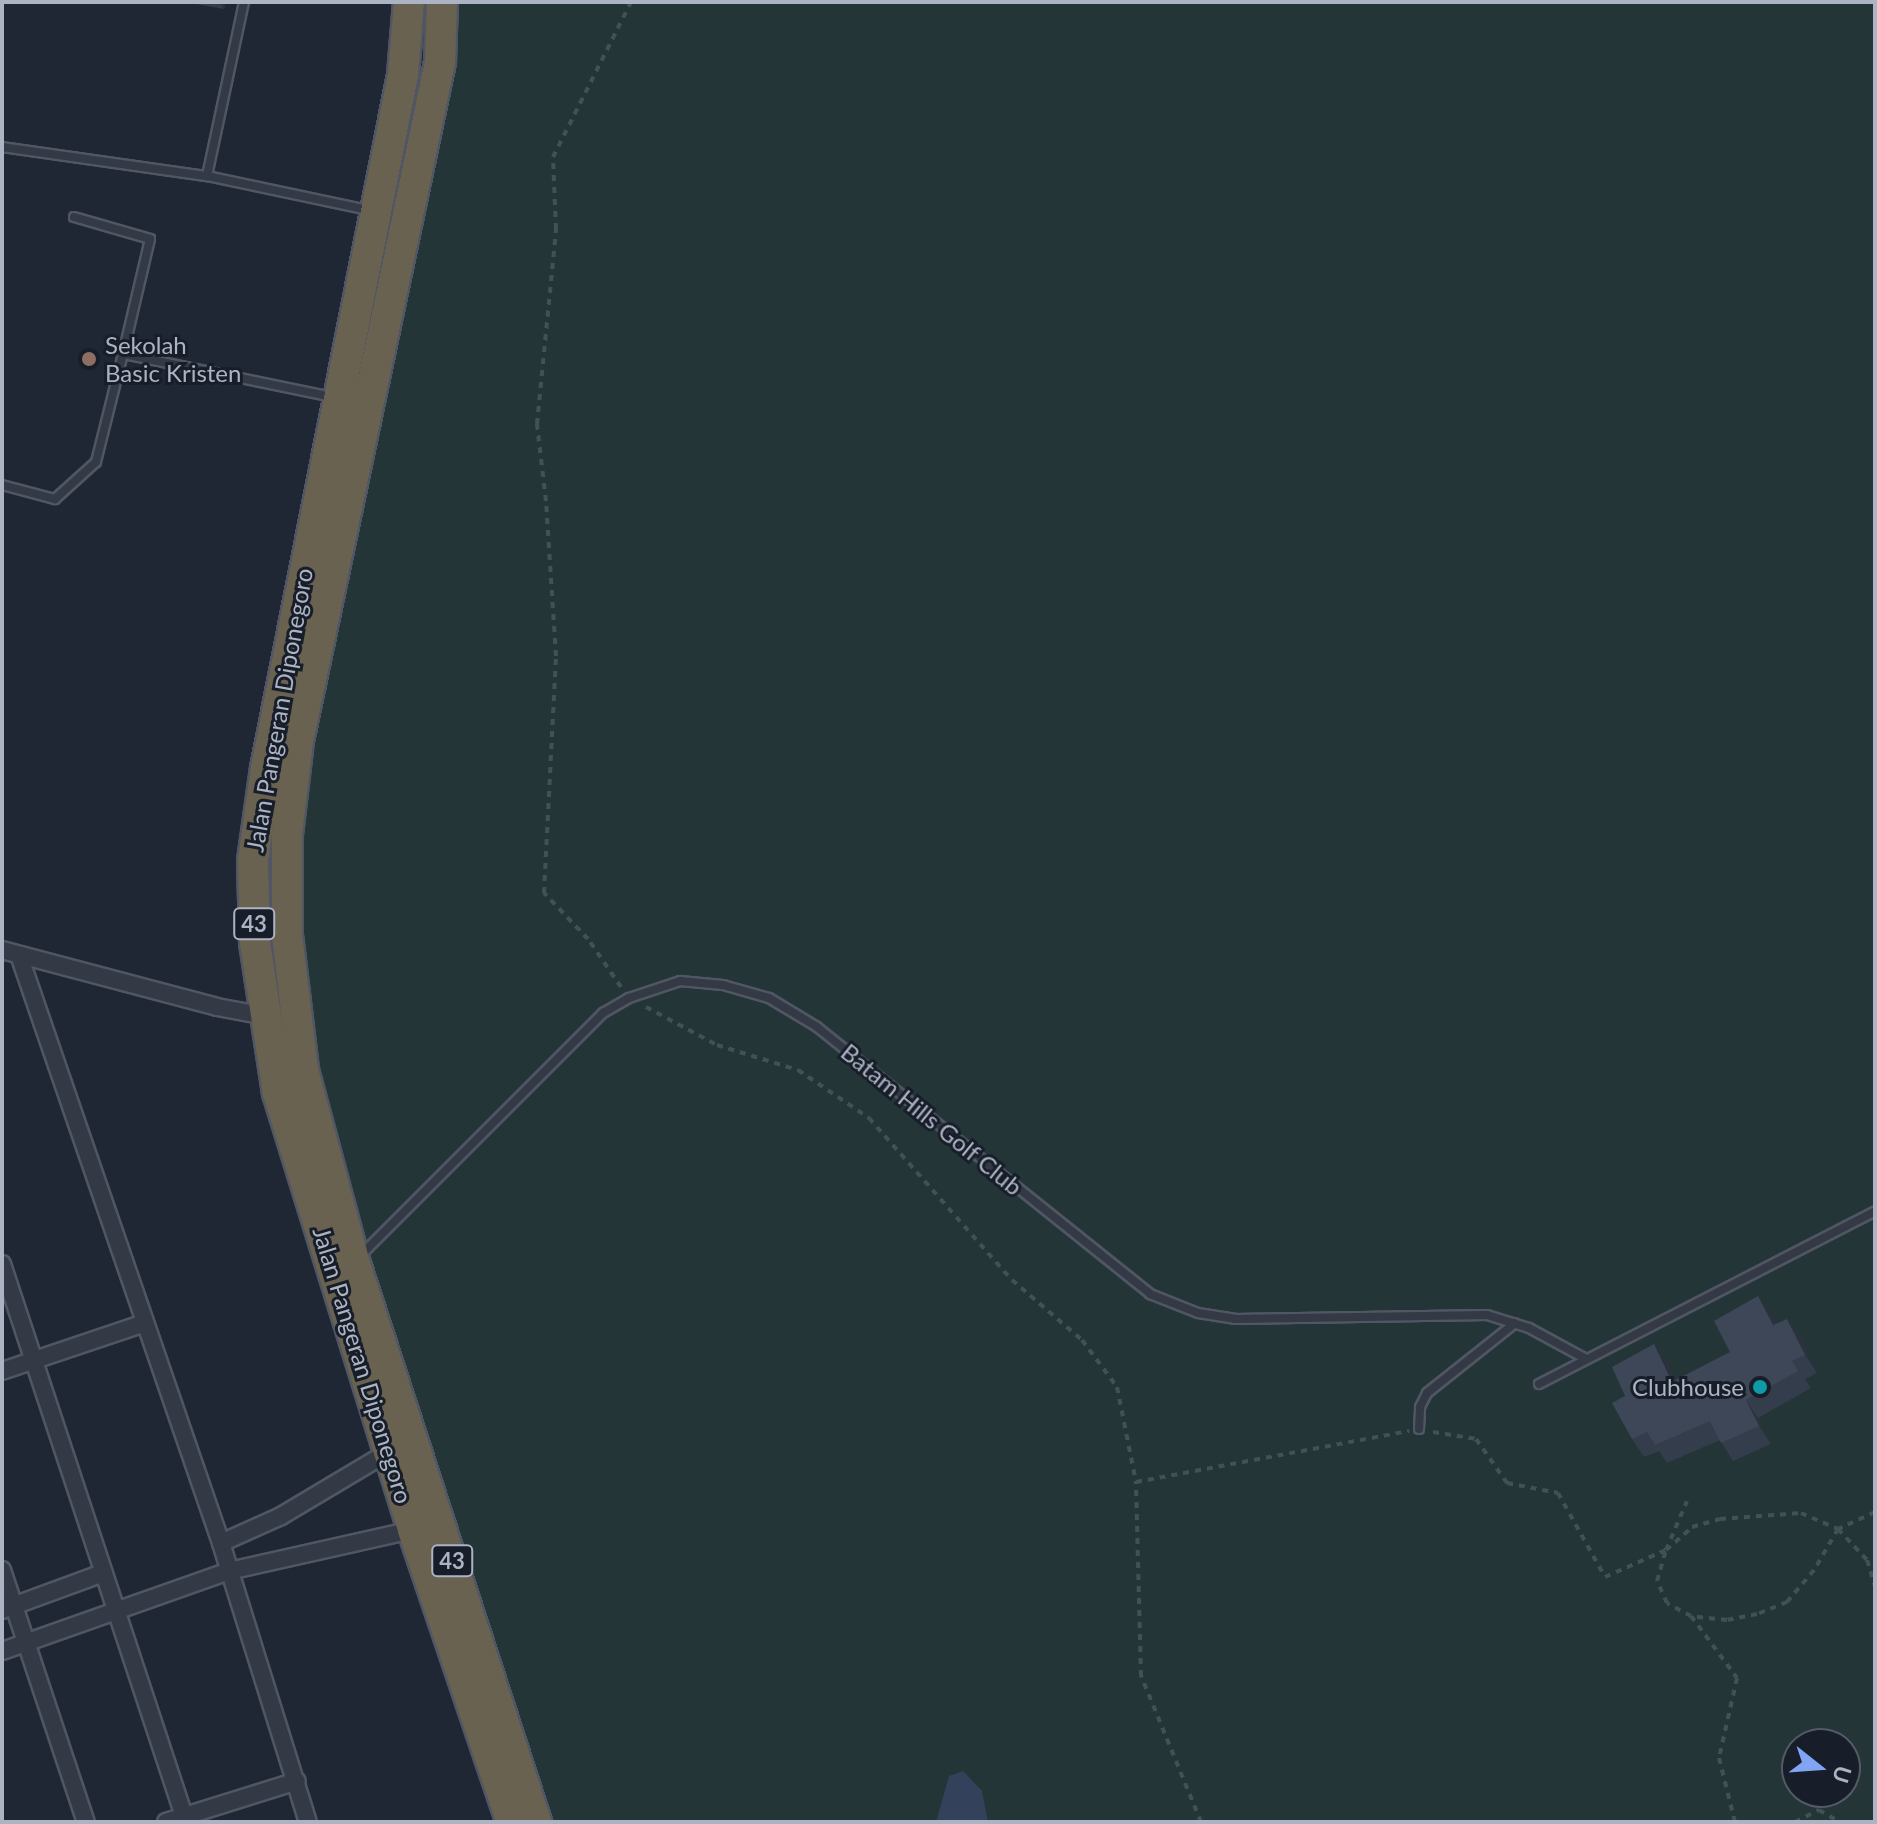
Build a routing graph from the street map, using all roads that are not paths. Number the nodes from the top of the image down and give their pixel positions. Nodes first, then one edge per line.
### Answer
1 (244, 2) edge
2 (409, 2) edge
3 (442, 2) edge
4 (2, 147) edge
5 (207, 176) junction
6 (374, 211) junction
7 (74, 217) dead end
8 (123, 354) junction
9 (336, 398) junction
10 (2, 485) edge
11 (2, 950) edge
12 (19, 955) junction
13 (266, 1016) junction
14 (1875, 1211) edge
15 (354, 1261) junction
16 (2, 1264) edge
17 (145, 1323) junction
18 (1515, 1323) junction
19 (35, 1359) junction
20 (1586, 1359) junction
21 (2, 1371) edge
22 (1539, 1384) dead end
23 (1419, 1429) road end
24 (390, 1451) junction
25 (413, 1530) junction
26 (221, 1543) junction
27 (2, 1570) edge
28 (229, 1571) junction
29 (103, 1573) junction
30 (8, 1608) edge
31 (115, 1608) junction
32 (26, 1643) junction
33 (2, 1651) edge
34 (297, 1781) junction
35 (185, 1819) edge
36 (86, 1822) edge
37 (166, 1822) edge
38 (308, 1822) edge
39 (512, 1822) edge
40 (536, 1822) edge

1 - 5 lane
2 - 6 highway, Jalan Pangeran Diponegoro / 43
3 - 15 highway, Jalan Pangeran Diponegoro / 43
4 - 5 lane
5 - 6 lane
6 - 9 highway, Jalan Pangeran Diponegoro / 43
7 - 8 lane
8 - 9 lane
8 - 10 lane
9 - 13 highway, Jalan Pangeran Diponegoro / 43
11 - 12 street
12 - 13 street
12 - 17 street
13 - 24 highway, Jalan Pangeran Diponegoro / 43
14 - 20 lane
15 - 18 lane, Batam Hills Golf Club
15 - 40 highway, Jalan Pangeran Diponegoro / 43
16 - 19 street
17 - 19 street
17 - 26 street
18 - 20 lane, Batam Hills Golf Club
18 - 23 lane
19 - 21 street
19 - 29 street
20 - 22 lane
24 - 25 highway, Jalan Pangeran Diponegoro / 43
24 - 26 street
25 - 28 street
25 - 39 highway, Jalan Pangeran Diponegoro / 43
26 - 28 street
27 - 30 street
28 - 31 street
28 - 34 street
29 - 30 street
29 - 31 street
30 - 32 street
31 - 32 street
31 - 35 street
32 - 33 street
32 - 36 street
34 - 35 street
34 - 38 street
35 - 37 street

